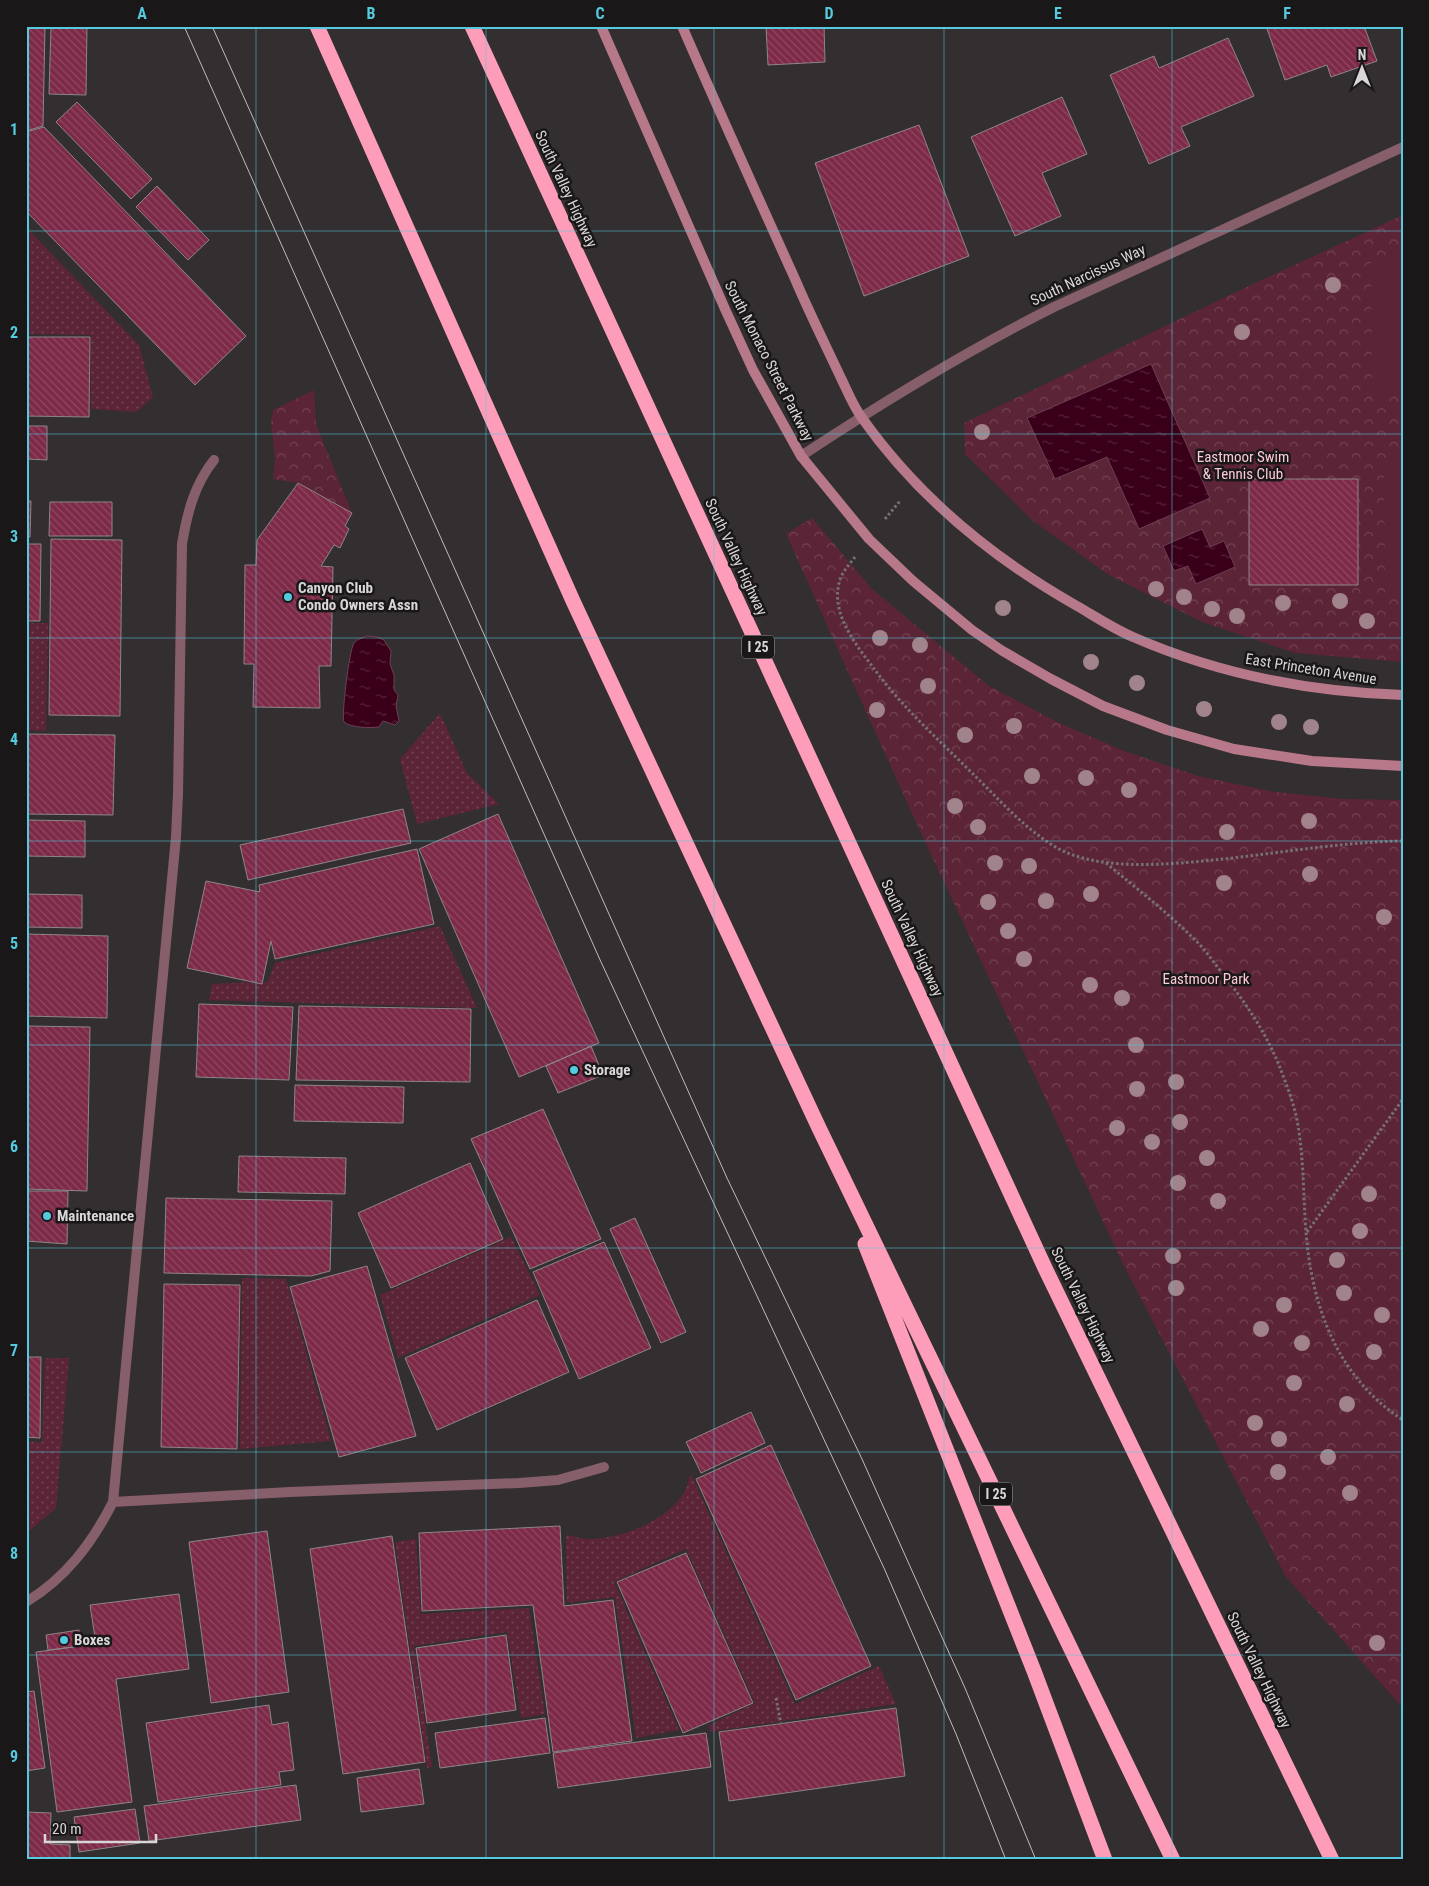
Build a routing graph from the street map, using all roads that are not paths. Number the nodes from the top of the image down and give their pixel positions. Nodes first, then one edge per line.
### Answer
1 (317, 26) edge
2 (472, 26) edge
3 (601, 26) edge
4 (682, 26) edge
5 (1403, 147) edge
6 (861, 417) junction
7 (801, 456) junction
8 (214, 460) dead end
9 (1403, 695) edge
10 (1403, 766) edge
11 (819, 1128) junction
12 (604, 1467) dead end
13 (113, 1502) junction
14 (26, 1602) edge
15 (1105, 1860) edge
16 (1173, 1860) edge
17 (1332, 1860) edge

1 - 11 highway, I 25
2 - 17 highway, South Valley Highway / I 25
3 - 7 main road, South Monaco Street Parkway
4 - 6 main road
5 - 6 street, South Narcissus Way
6 - 7 street, South Narcissus Way
6 - 9 main road, East Princeton Avenue
7 - 10 main road, South Monaco Street Parkway
8 - 13 street
11 - 15 highway
11 - 16 highway, I 25
12 - 13 street
13 - 14 street

